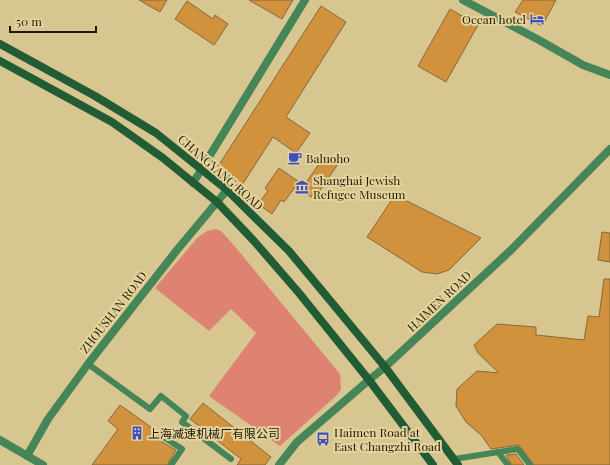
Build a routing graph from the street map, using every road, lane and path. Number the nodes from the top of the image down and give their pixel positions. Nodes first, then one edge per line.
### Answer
1 (305, 0) edge
2 (464, 0) edge
3 (0, 44) edge
4 (0, 62) edge
5 (610, 75) edge
6 (610, 149) edge
7 (202, 170) junction
8 (193, 183) junction
9 (227, 190) junction
10 (217, 202) junction
11 (88, 364) junction
12 (385, 367) junction
13 (369, 380) junction
14 (166, 438) dead end
15 (0, 440) edge
16 (498, 452) junction
17 (27, 456) junction
18 (231, 459) dead end
19 (456, 462) edge
20 (43, 465) edge
21 (171, 465) edge
22 (279, 465) edge
23 (433, 465) edge
24 (508, 465) edge
25 (530, 465) edge

1 - 7 street
2 - 5 street
3 - 7 main road, CHANGYANG ROAD
4 - 8 main road
6 - 12 street, HAIMEN ROAD
7 - 8 street
7 - 9 main road, CHANGYANG ROAD
8 - 10 main road
9 - 10 street, ZHOUSHAN ROAD
9 - 12 main road, CHANGYANG ROAD
10 - 11 street, ZHOUSHAN ROAD
10 - 13 main road
11 - 17 street, ZHOUSHAN ROAD
11 - 18 lane
12 - 13 street, HAIMEN ROAD
12 - 19 main road, CHANGYANG ROAD
13 - 22 street, HAIMEN ROAD
13 - 23 main road
14 - 21 lane
15 - 17 street
16 - 19 lane
16 - 24 lane
16 - 25 lane
17 - 20 street

